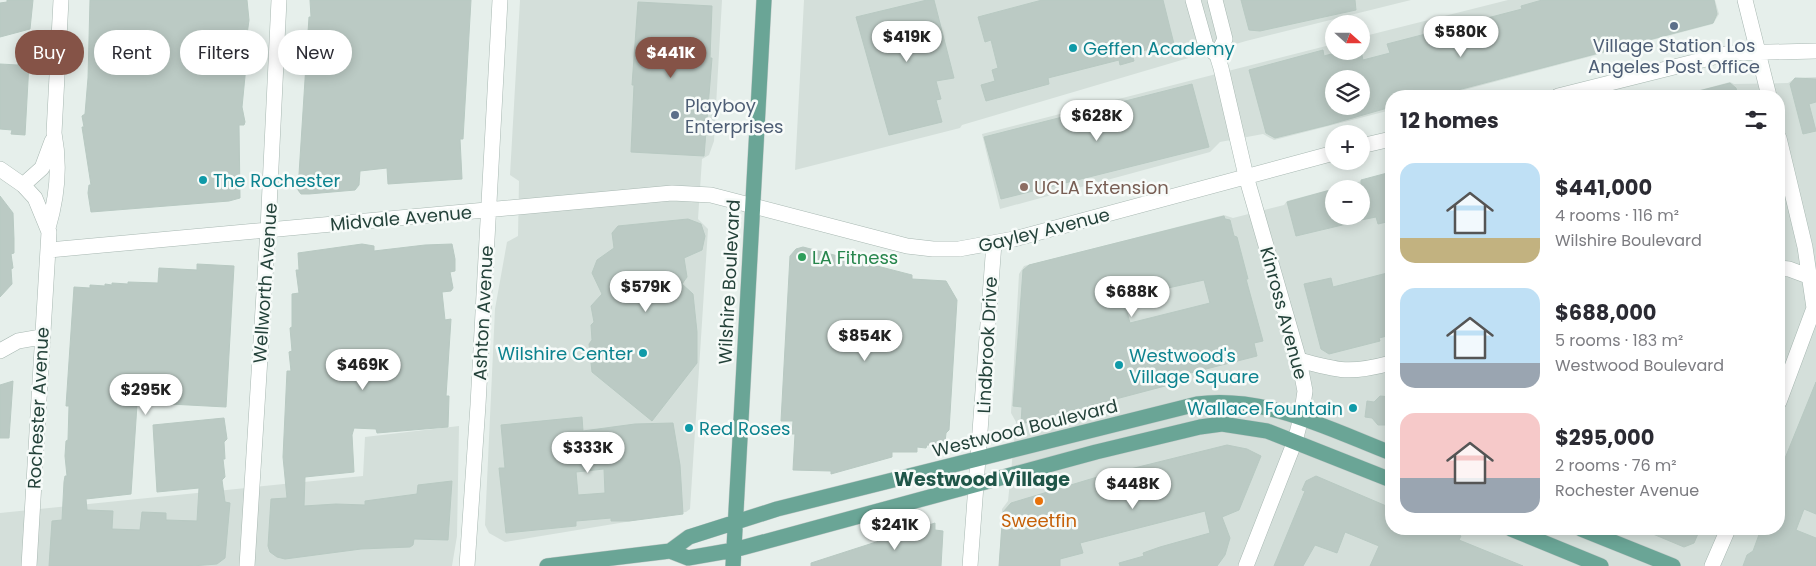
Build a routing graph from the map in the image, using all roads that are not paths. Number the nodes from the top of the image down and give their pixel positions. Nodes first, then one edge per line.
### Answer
1 (61, 0) edge
2 (279, 0) edge
3 (500, 0) edge
4 (764, 0) edge
5 (1193, 0) edge
6 (1215, 0) edge
7 (1745, 0) edge
8 (1758, 51) junction
9 (1816, 51) edge
10 (1217, 55) junction
11 (1582, 90) edge
12 (1768, 90) edge
13 (54, 133) junction
14 (1385, 140) edge
15 (1370, 144) edge
16 (1325, 155) edge
17 (1785, 163) edge
18 (0, 169) edge
19 (1246, 176) junction
20 (23, 185) junction
21 (753, 205) junction
22 (488, 211) junction
23 (48, 228) junction
24 (268, 230) junction
25 (994, 243) junction
26 (48, 250) junction
27 (1785, 269) edge
28 (1813, 278) edge
29 (42, 336) junction
30 (0, 351) edge
31 (1298, 360) junction
32 (1385, 365) edge
33 (1785, 387) edge
34 (1301, 418) junction
35 (1295, 441) junction
36 (1385, 451) edge
37 (979, 459) junction
38 (1385, 478) edge
39 (977, 484) junction
40 (736, 521) junction
41 (1526, 535) edge
42 (1596, 535) edge
43 (1725, 535) edge
44 (734, 550) junction
45 (670, 551) junction
46 (29, 566) edge
47 (247, 566) edge
48 (467, 566) edge
49 (547, 566) edge
50 (733, 566) edge
51 (970, 566) edge
52 (1246, 566) edge
53 (1601, 566) edge
54 (1673, 566) edge
55 (1712, 566) edge

1 - 13 street
2 - 24 street, Wellworth Avenue
3 - 22 street, Ashton Avenue
4 - 21 main road, Wilshire Boulevard
5 - 10 street, Kinross Avenue
6 - 10 street, Kinross Avenue
7 - 8 street
8 - 9 street
8 - 11 street
8 - 12 street
10 - 19 street, Kinross Avenue
13 - 20 street
13 - 23 street
14 - 15 street
16 - 19 street, Gayley Avenue
17 - 28 street
18 - 20 street
19 - 25 street, Gayley Avenue
19 - 31 street, Kinross Avenue
20 - 23 street
21 - 22 street, Midvale Avenue
21 - 25 street, Gayley Avenue
21 - 40 main road, Wilshire Boulevard
22 - 24 street, Midvale Avenue
22 - 48 street, Ashton Avenue
23 - 26 street, Rochester Avenue
24 - 26 street, Midvale Avenue
24 - 47 street, Wellworth Avenue
25 - 37 street, Lindbrook Drive
26 - 29 street, Rochester Avenue
27 - 28 street
28 - 33 street
29 - 30 street
29 - 46 street, Rochester Avenue
31 - 32 street
31 - 34 street, Kinross Avenue
34 - 35 street, Kinross Avenue
34 - 36 main road, Westwood Boulevard
34 - 37 main road, Westwood Boulevard
35 - 38 main road, Westwood Boulevard
35 - 39 main road, Westwood Boulevard
35 - 52 street, Kinross Avenue
37 - 39 street, Lindbrook Drive
37 - 40 main road, Westwood Boulevard
39 - 44 main road, Westwood Boulevard
39 - 51 street, Lindbrook Drive
40 - 44 main road, Wilshire Boulevard
40 - 45 main road, Westwood Boulevard
41 - 53 main road
42 - 54 main road
43 - 55 street
44 - 45 main road, Westwood Boulevard
44 - 50 main road, Wilshire Boulevard
45 - 49 main road, Westwood Boulevard

